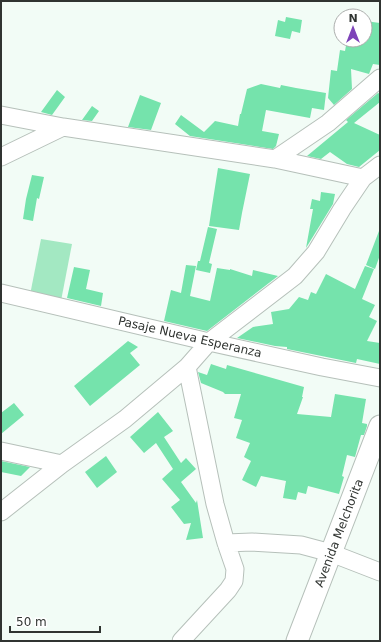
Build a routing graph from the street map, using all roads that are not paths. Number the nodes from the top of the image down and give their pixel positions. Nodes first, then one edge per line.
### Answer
1 (380, 78) edge
2 (1, 115) edge
3 (62, 127) junction
4 (1, 157) edge
5 (275, 159) junction
6 (380, 165) edge
7 (363, 178) junction
8 (1, 293) edge
9 (209, 342) junction
10 (188, 367) junction
11 (380, 378) edge
12 (380, 426) edge
13 (1, 451) edge
14 (62, 464) junction
15 (1, 512) edge
16 (226, 543) junction
17 (331, 553) junction
18 (380, 572) edge
19 (181, 641) edge
20 (297, 641) edge

1 - 5 street
2 - 3 street
3 - 4 street
3 - 5 street
5 - 7 street
6 - 7 street
7 - 9 street
8 - 9 street, Pasaje Nueva Esperanza
9 - 10 street
9 - 11 street, Pasaje Nueva Esperanza
10 - 14 street
10 - 16 street
12 - 17 main road, Avenida Melchorita
13 - 14 street
14 - 15 street
16 - 17 street
16 - 19 street
17 - 18 street
17 - 20 main road, Avenida Melchorita

